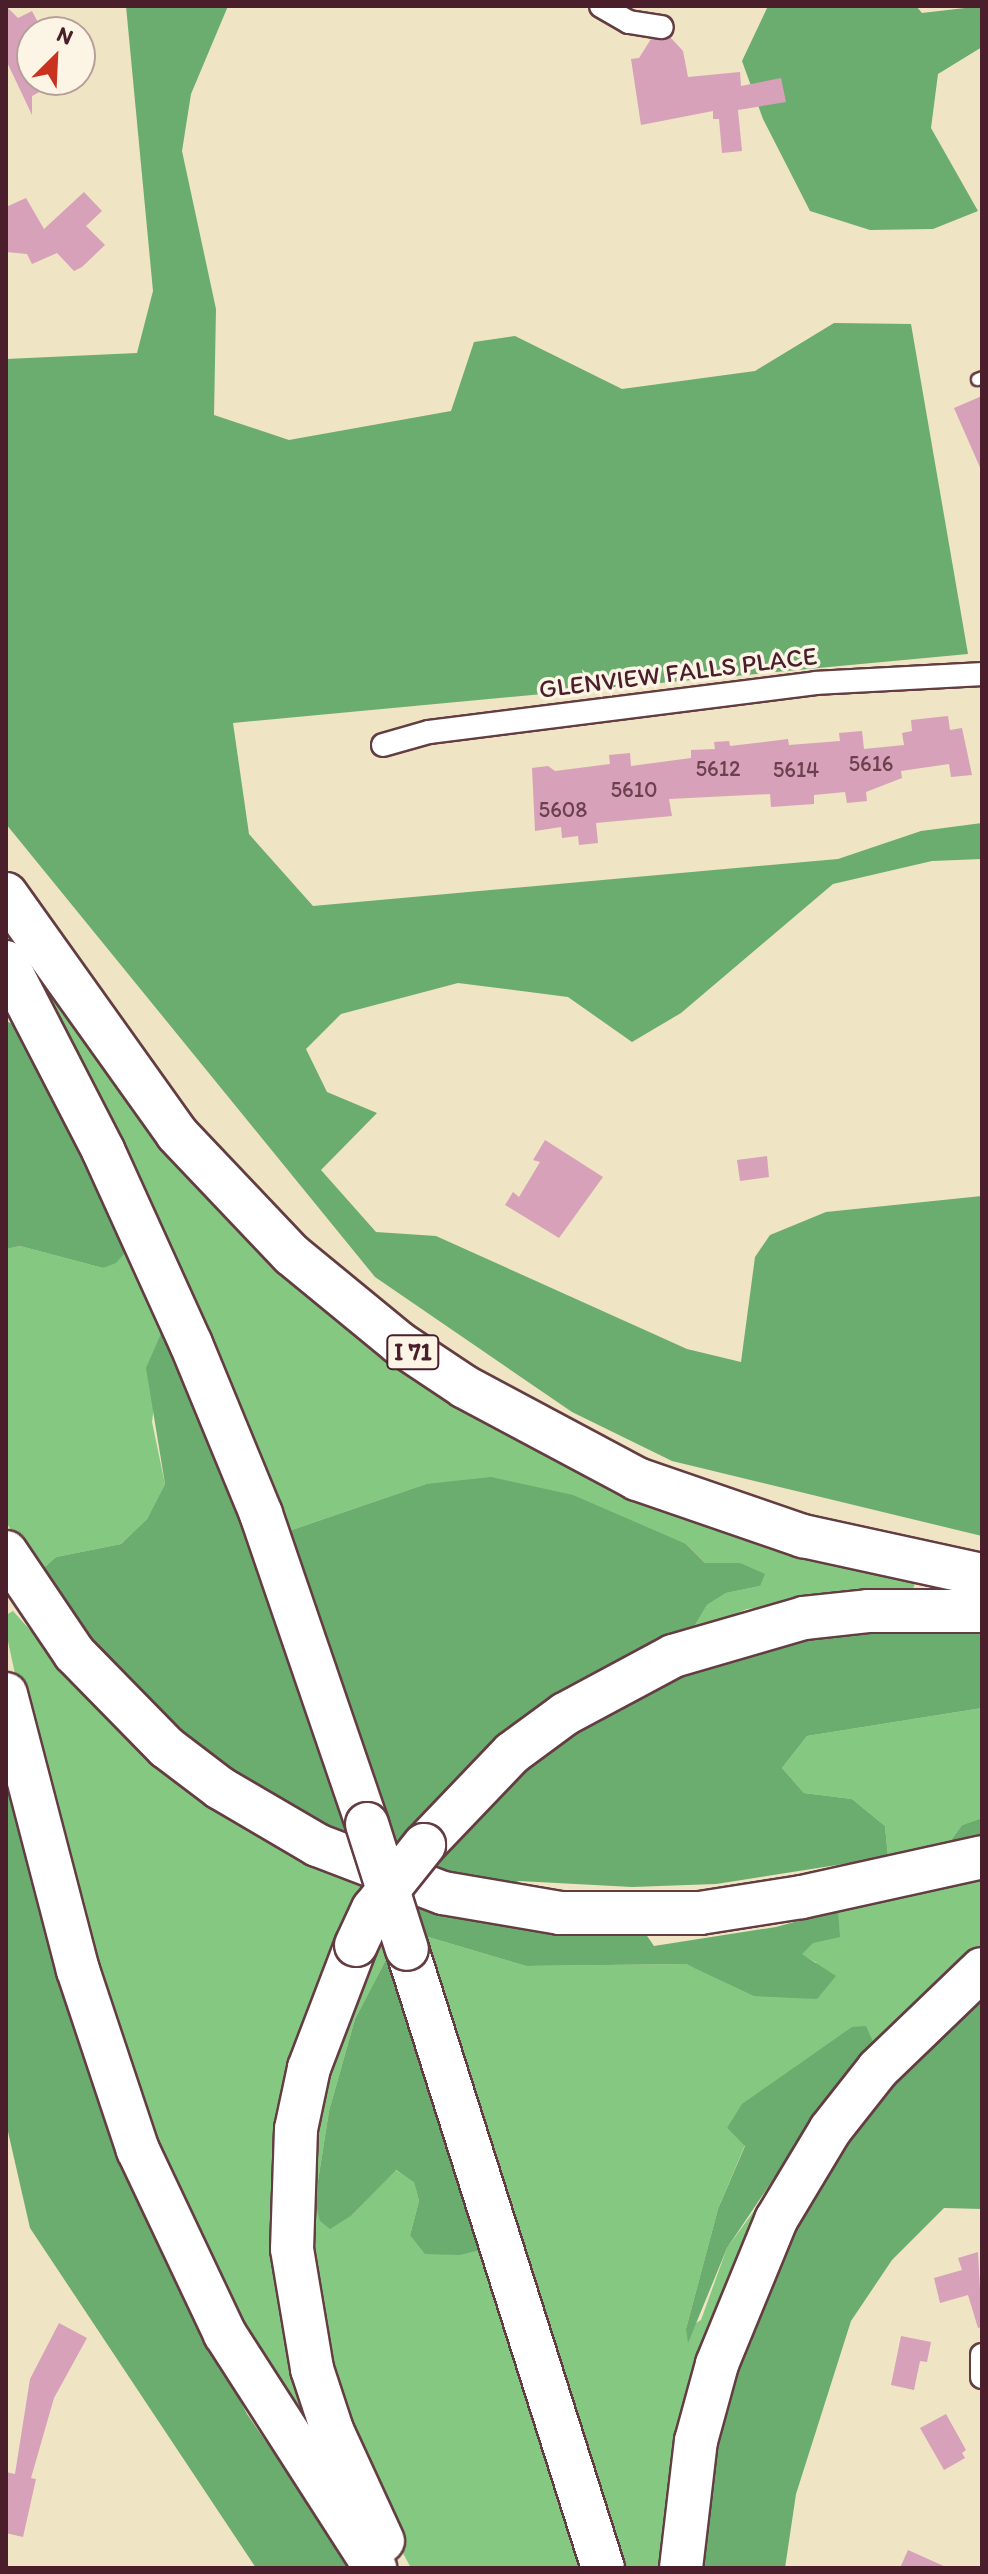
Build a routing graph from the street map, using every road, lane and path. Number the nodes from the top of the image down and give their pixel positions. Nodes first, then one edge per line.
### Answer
1 (601, 6) edge
2 (662, 27) dead end
3 (982, 674) edge
4 (383, 745) dead end
5 (6, 894) edge
6 (6, 962) edge
7 (6, 1552) edge
8 (982, 1575) edge
9 (982, 1611) edge
10 (6, 1694) edge
11 (982, 1857) edge
12 (982, 1969) edge
13 (982, 2355) edge
14 (982, 2377) edge
15 (375, 2568) edge
16 (399, 2568) edge
17 (603, 2568) edge
18 (681, 2568) edge

1 - 2 street
3 - 4 street, GLENVIEW FALLS PLACE
5 - 8 highway, I 71
6 - 17 highway, bridge
7 - 11 highway
9 - 16 highway, bridge
10 - 15 highway
12 - 18 highway
13 - 14 street

